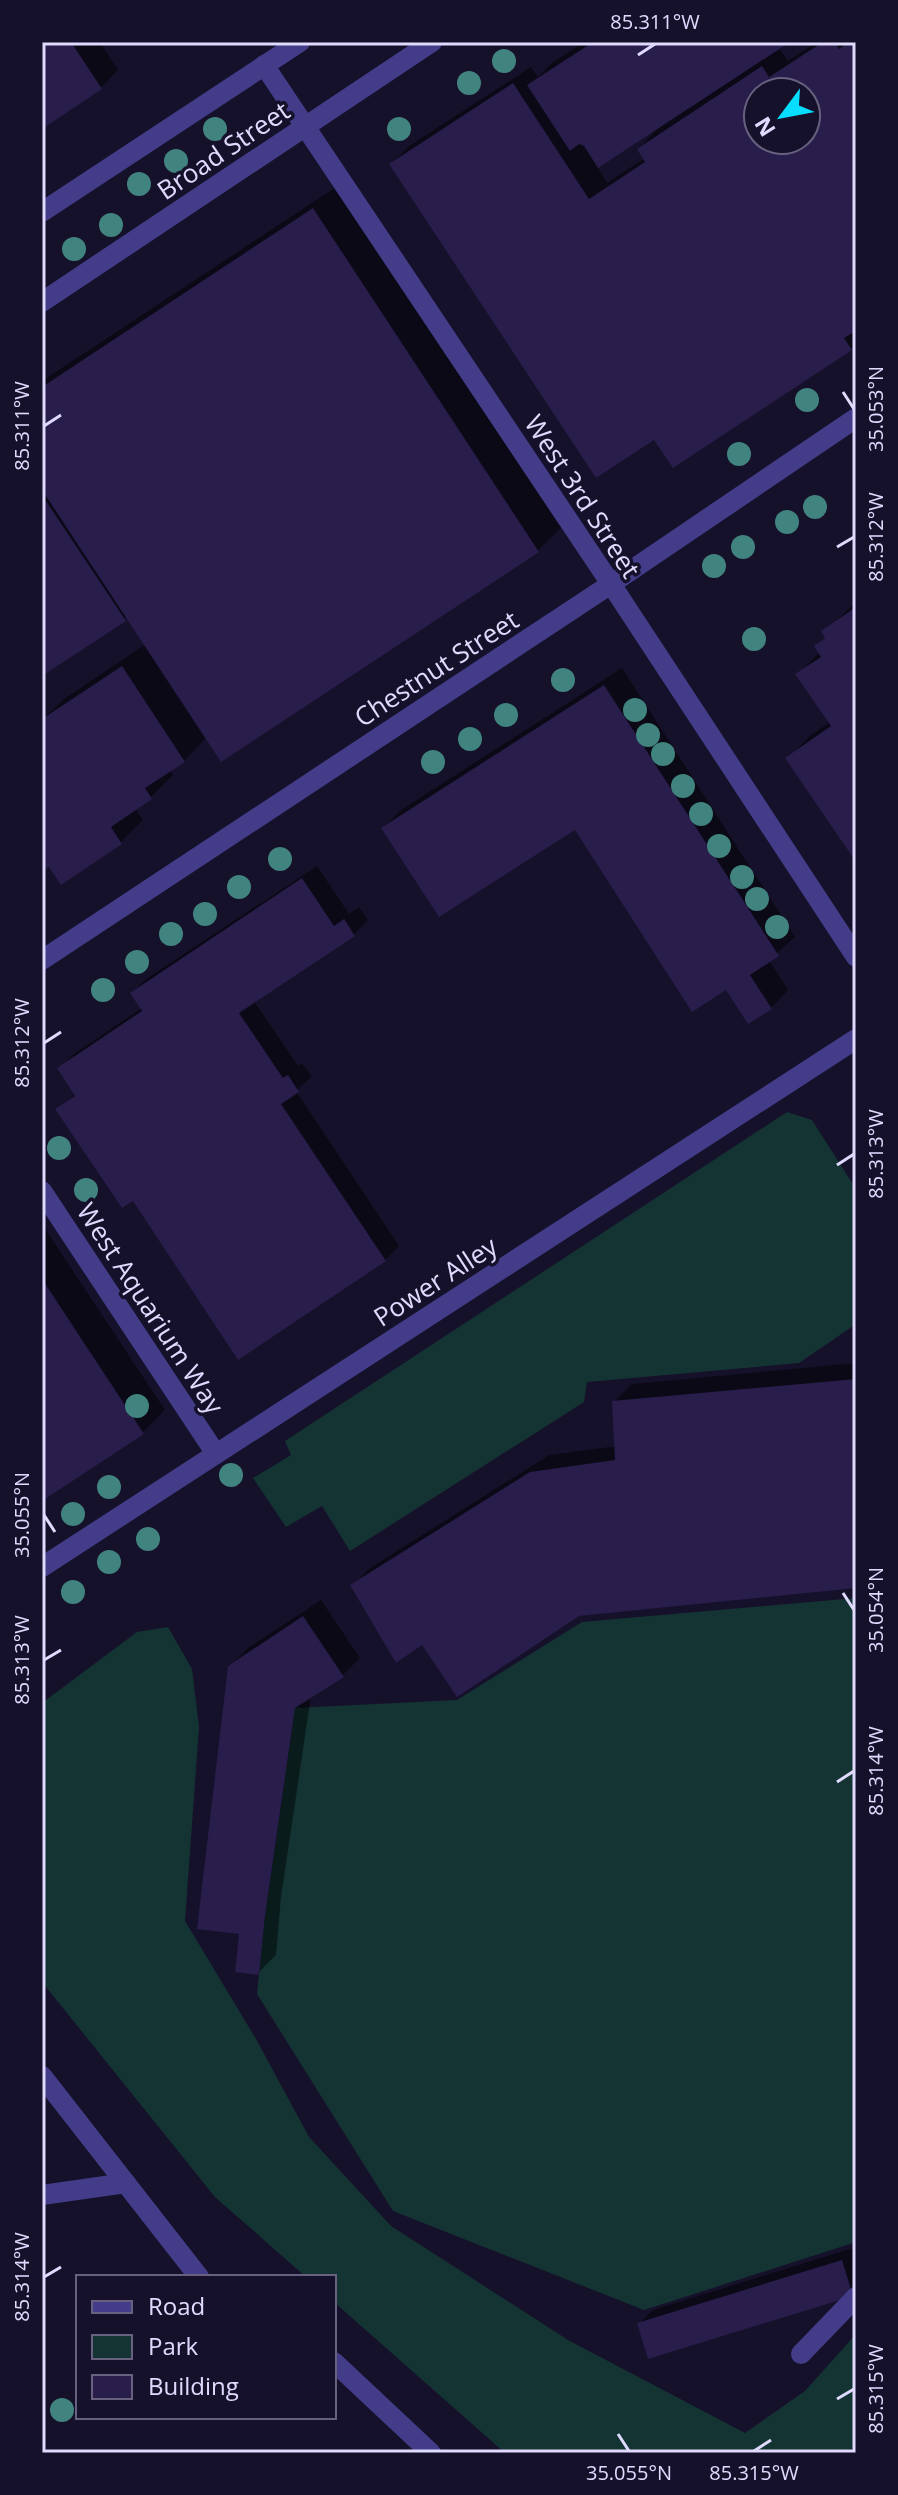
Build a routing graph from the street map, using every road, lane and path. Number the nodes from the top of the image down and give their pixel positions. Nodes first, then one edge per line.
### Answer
1 (300, 42) edge
2 (432, 42) edge
3 (264, 65) junction
4 (305, 126) junction
5 (42, 212) edge
6 (42, 302) edge
7 (856, 418) edge
8 (611, 584) junction
9 (856, 957) edge
10 (42, 960) edge
11 (856, 1039) edge
12 (42, 1191) edge
13 (216, 1454) junction
14 (42, 1567) edge
15 (42, 2076) edge
16 (126, 2183) junction
17 (42, 2195) edge
18 (197, 2275) edge
19 (856, 2297) edge
20 (801, 2354) dead end
21 (336, 2364) edge
22 (431, 2453) edge

1 - 3 street, Broad Street
2 - 4 street, Broad Street
3 - 4 street, West 3rd Street
3 - 5 street, Broad Street
4 - 6 street, Broad Street
4 - 8 street, West 3rd Street
7 - 8 street, Chestnut Street
8 - 9 street, West 3rd Street
8 - 10 street, Chestnut Street
11 - 13 street, Power Alley
12 - 13 street, West Aquarium Way
13 - 14 street, Power Alley
15 - 16 street
16 - 17 street
16 - 18 street
19 - 20 street
21 - 22 street

